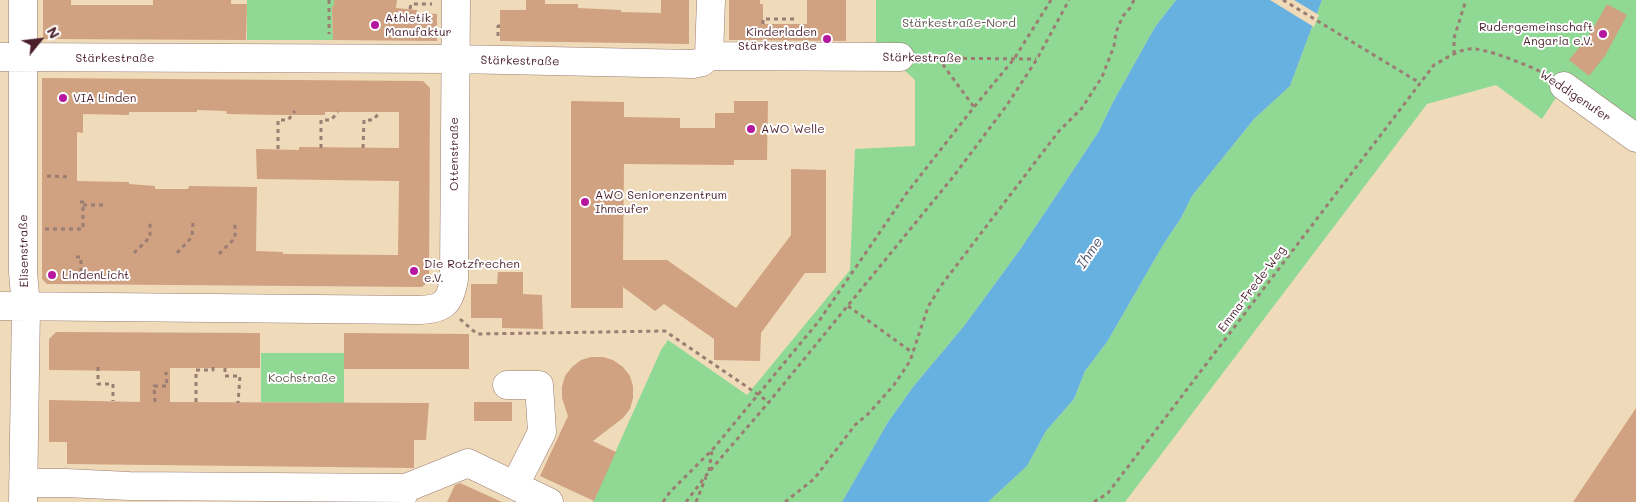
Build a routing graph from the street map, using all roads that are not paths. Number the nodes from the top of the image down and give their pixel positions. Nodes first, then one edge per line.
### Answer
1 (23, 0) edge
2 (711, 0) edge
3 (446, 2) edge
4 (709, 56) junction
5 (11, 57) edge
6 (900, 57) road end
7 (455, 59) junction
8 (1564, 86) road end
9 (1636, 138) edge
10 (13, 306) edge
11 (507, 385) dead end
12 (514, 485) junction
13 (23, 493) edge
14 (129, 494) edge
15 (403, 495) edge
16 (549, 502) edge

1 - 5 street, Elisenstraße
2 - 4 street
3 - 7 street, Ottenstraße
4 - 6 street, Stärkestraße
4 - 7 street, Stärkestraße
5 - 7 street, Stärkestraße
5 - 10 street, Elisenstraße
7 - 10 street, Ottenstraße
8 - 9 street, Weddigenufer
10 - 13 street, Elisenstraße
11 - 12 street
12 - 15 street
12 - 16 street
13 - 14 street
14 - 15 street

